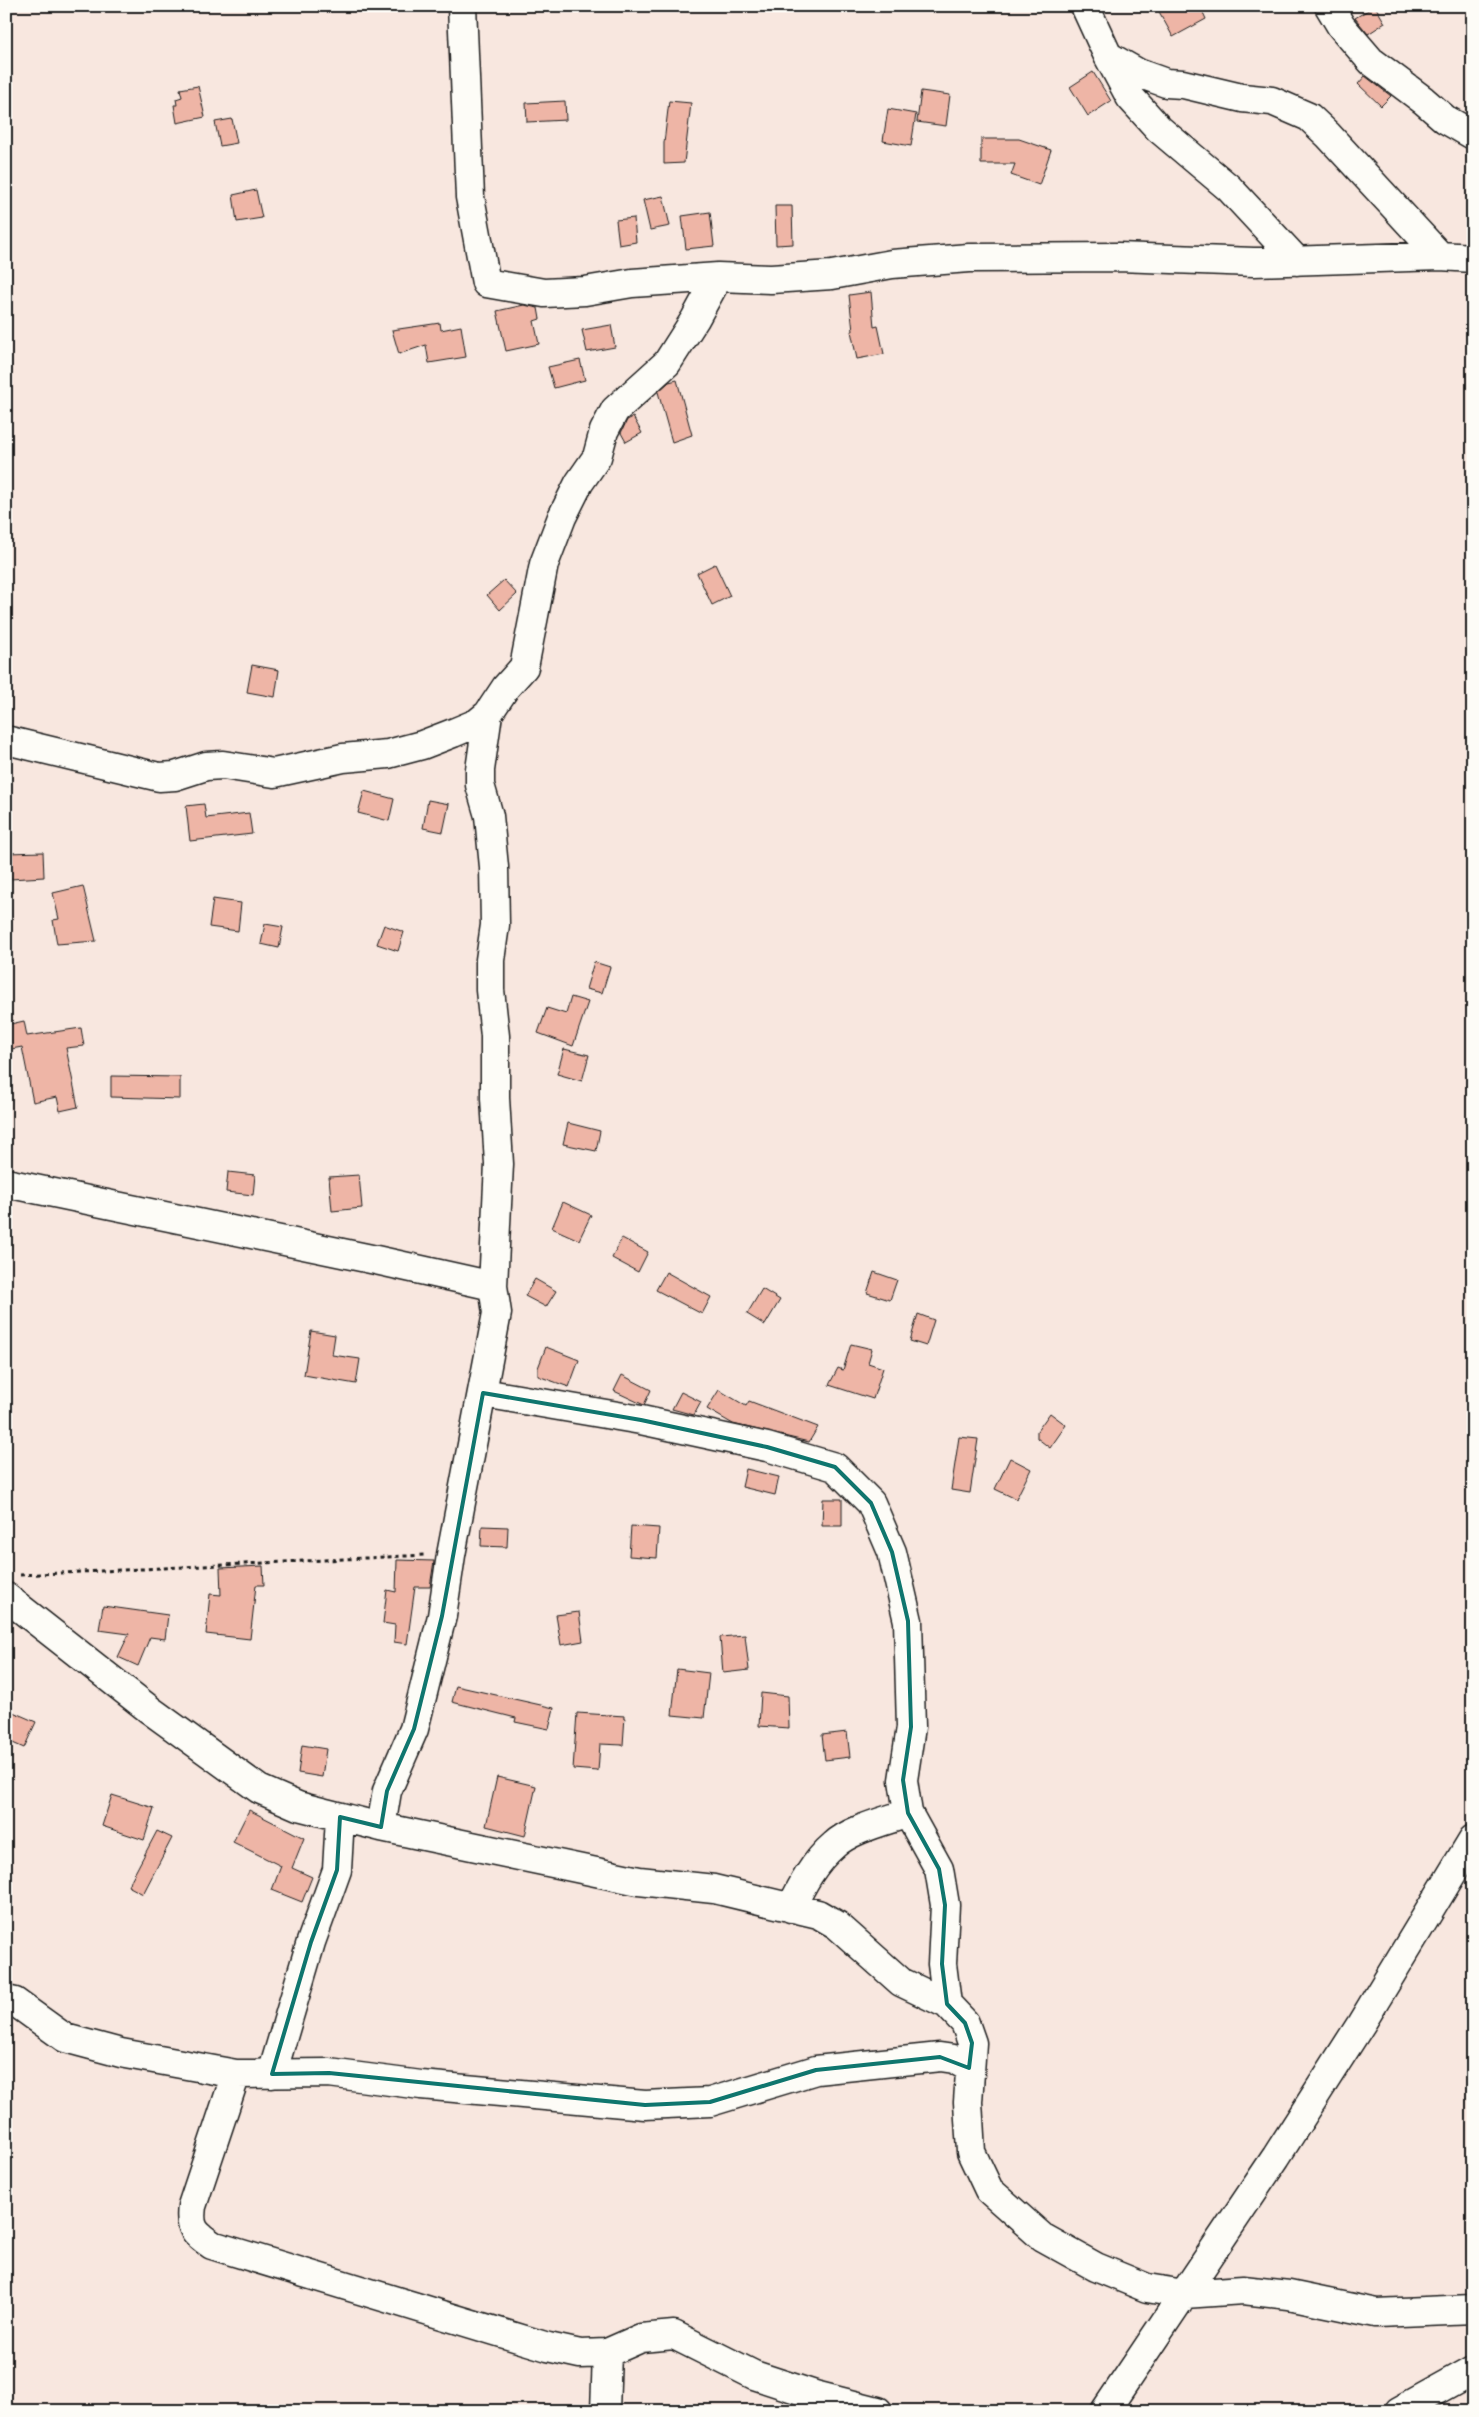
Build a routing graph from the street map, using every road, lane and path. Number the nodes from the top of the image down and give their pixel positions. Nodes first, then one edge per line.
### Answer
1 (462, 6) edge
2 (1085, 6) edge
3 (1330, 6) edge
4 (1108, 56) junction
5 (1473, 135) edge
6 (1440, 256) junction
7 (1473, 258) edge
8 (1298, 261) junction
9 (718, 277) junction
10 (488, 714) junction
11 (6, 740) edge
12 (6, 1183) edge
13 (492, 1286) junction
14 (483, 1393) junction
15 (451, 1555) junction
16 (12, 1586) edge
17 (908, 1813) junction
18 (340, 1816) junction
19 (382, 1827) junction
20 (1473, 1839) edge
21 (791, 1908) junction
22 (6, 2000) edge
23 (946, 2004) junction
24 (969, 2068) junction
25 (236, 2074) junction
26 (272, 2074) junction
27 (1184, 2294) junction
28 (1473, 2309) edge
29 (607, 2353) junction
30 (1473, 2370) edge
31 (605, 2411) edge
32 (878, 2411) edge
33 (1105, 2411) edge
34 (1400, 2411) edge

1 - 9 street
2 - 4 street
3 - 5 street
4 - 6 street
4 - 8 street
6 - 7 street
6 - 8 street
8 - 9 street
9 - 10 street
10 - 11 street
10 - 13 street
12 - 13 street
13 - 14 street
14 - 15 street
14 - 17 street
15 - 16 path
15 - 19 street
16 - 18 street
17 - 21 street
17 - 23 street
18 - 19 street
18 - 26 street
19 - 21 street
20 - 27 street
21 - 23 street
22 - 25 street
23 - 24 street
24 - 26 street
24 - 27 street
25 - 26 street
25 - 29 street
27 - 28 street
27 - 33 street
29 - 31 street
29 - 32 street
30 - 34 street

